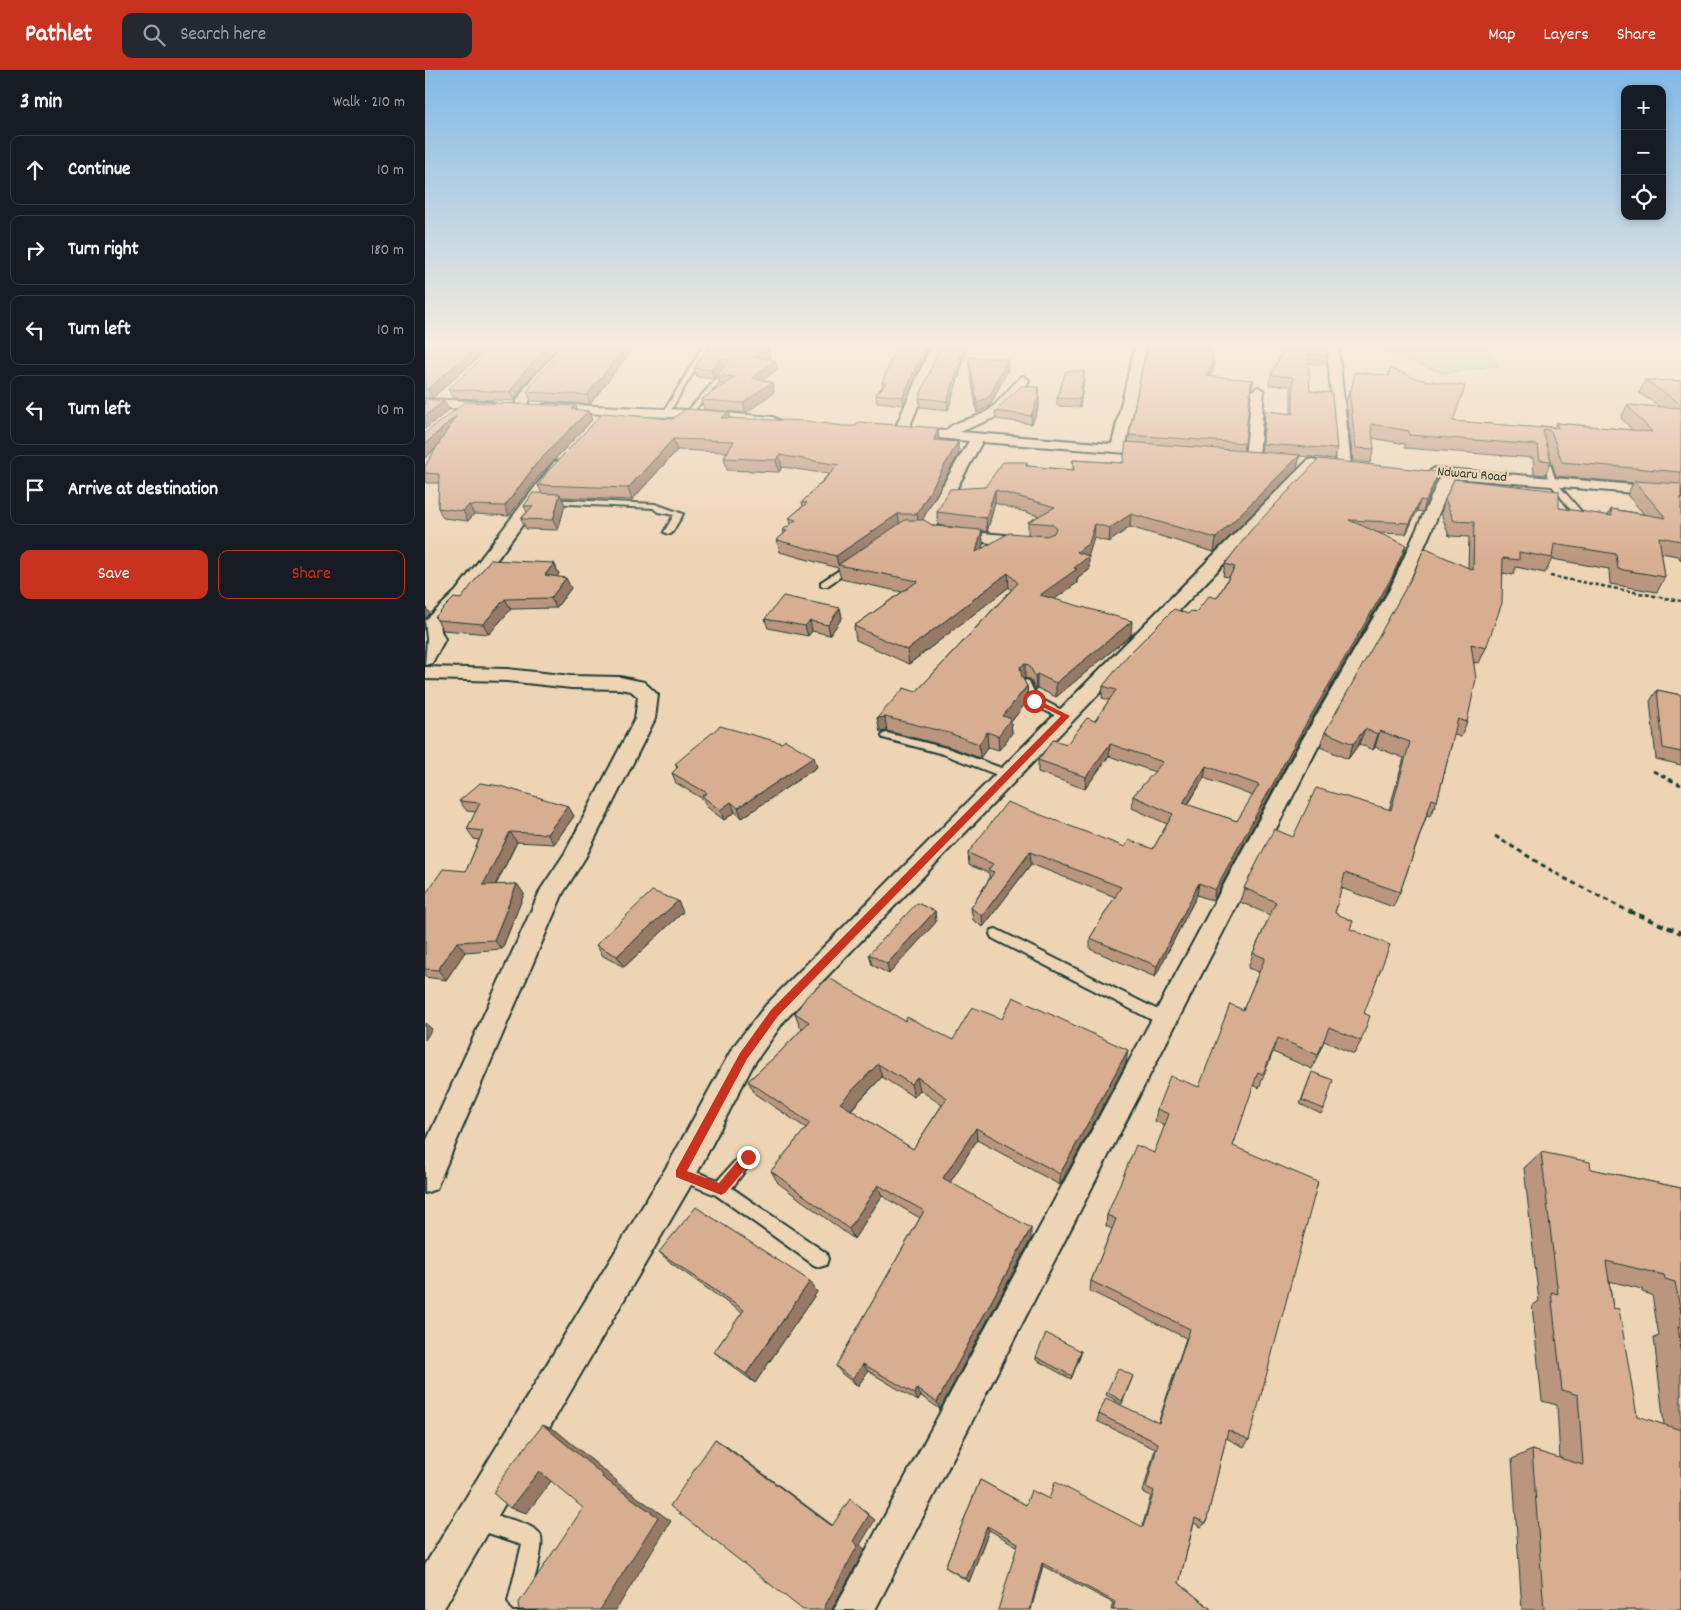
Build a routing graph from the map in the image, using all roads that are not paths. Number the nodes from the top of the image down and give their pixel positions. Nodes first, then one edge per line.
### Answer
1 (603, 418) edge
2 (735, 418) edge
3 (903, 418) edge
4 (982, 418) edge
5 (1125, 418) edge
6 (1254, 418) edge
7 (1342, 418) edge
8 (785, 422) edge
9 (597, 424) edge
10 (948, 436) junction
11 (977, 439) junction
12 (1541, 445) edge
13 (1118, 448) junction
14 (1166, 452) edge
15 (565, 457) edge
16 (1270, 460) edge
17 (1420, 471) edge
18 (1449, 473) junction
19 (1553, 482) junction
20 (1681, 493) edge
21 (532, 500) junction
22 (1582, 518) edge
23 (668, 532) dead end
24 (1038, 543) edge
25 (856, 563) edge
26 (824, 584) dead end
27 (425, 659) edge
28 (425, 673) edge
29 (1025, 683) edge
30 (1066, 716) junction
31 (887, 736) dead end
32 (1008, 775) junction
33 (996, 934) dead end
34 (1165, 1020) junction
35 (748, 1157) dead end
36 (679, 1174) junction
37 (425, 1178) edge
38 (721, 1189) junction
39 (821, 1258) dead end
40 (473, 1520) junction
41 (425, 1602) edge
42 (526, 1610) edge
43 (854, 1610) edge

1 - 9 street
2 - 8 street
3 - 10 street
4 - 10 street
5 - 13 street
6 - 16 street
7 - 30 street
10 - 11 street
11 - 13 street
11 - 24 street
12 - 19 lane
13 - 14 street
15 - 21 street
17 - 18 street, Ndwaru Road
18 - 19 street, Ndwaru Road
18 - 34 street
19 - 20 street, Ndwaru Road
19 - 22 lane
21 - 23 lane
21 - 27 street
25 - 26 lane
28 - 37 street
29 - 30 lane
30 - 32 street
31 - 32 lane
32 - 36 street
33 - 34 lane
34 - 43 street
35 - 38 lane
36 - 38 lane
36 - 40 street
38 - 39 lane
40 - 41 street
40 - 42 lane

